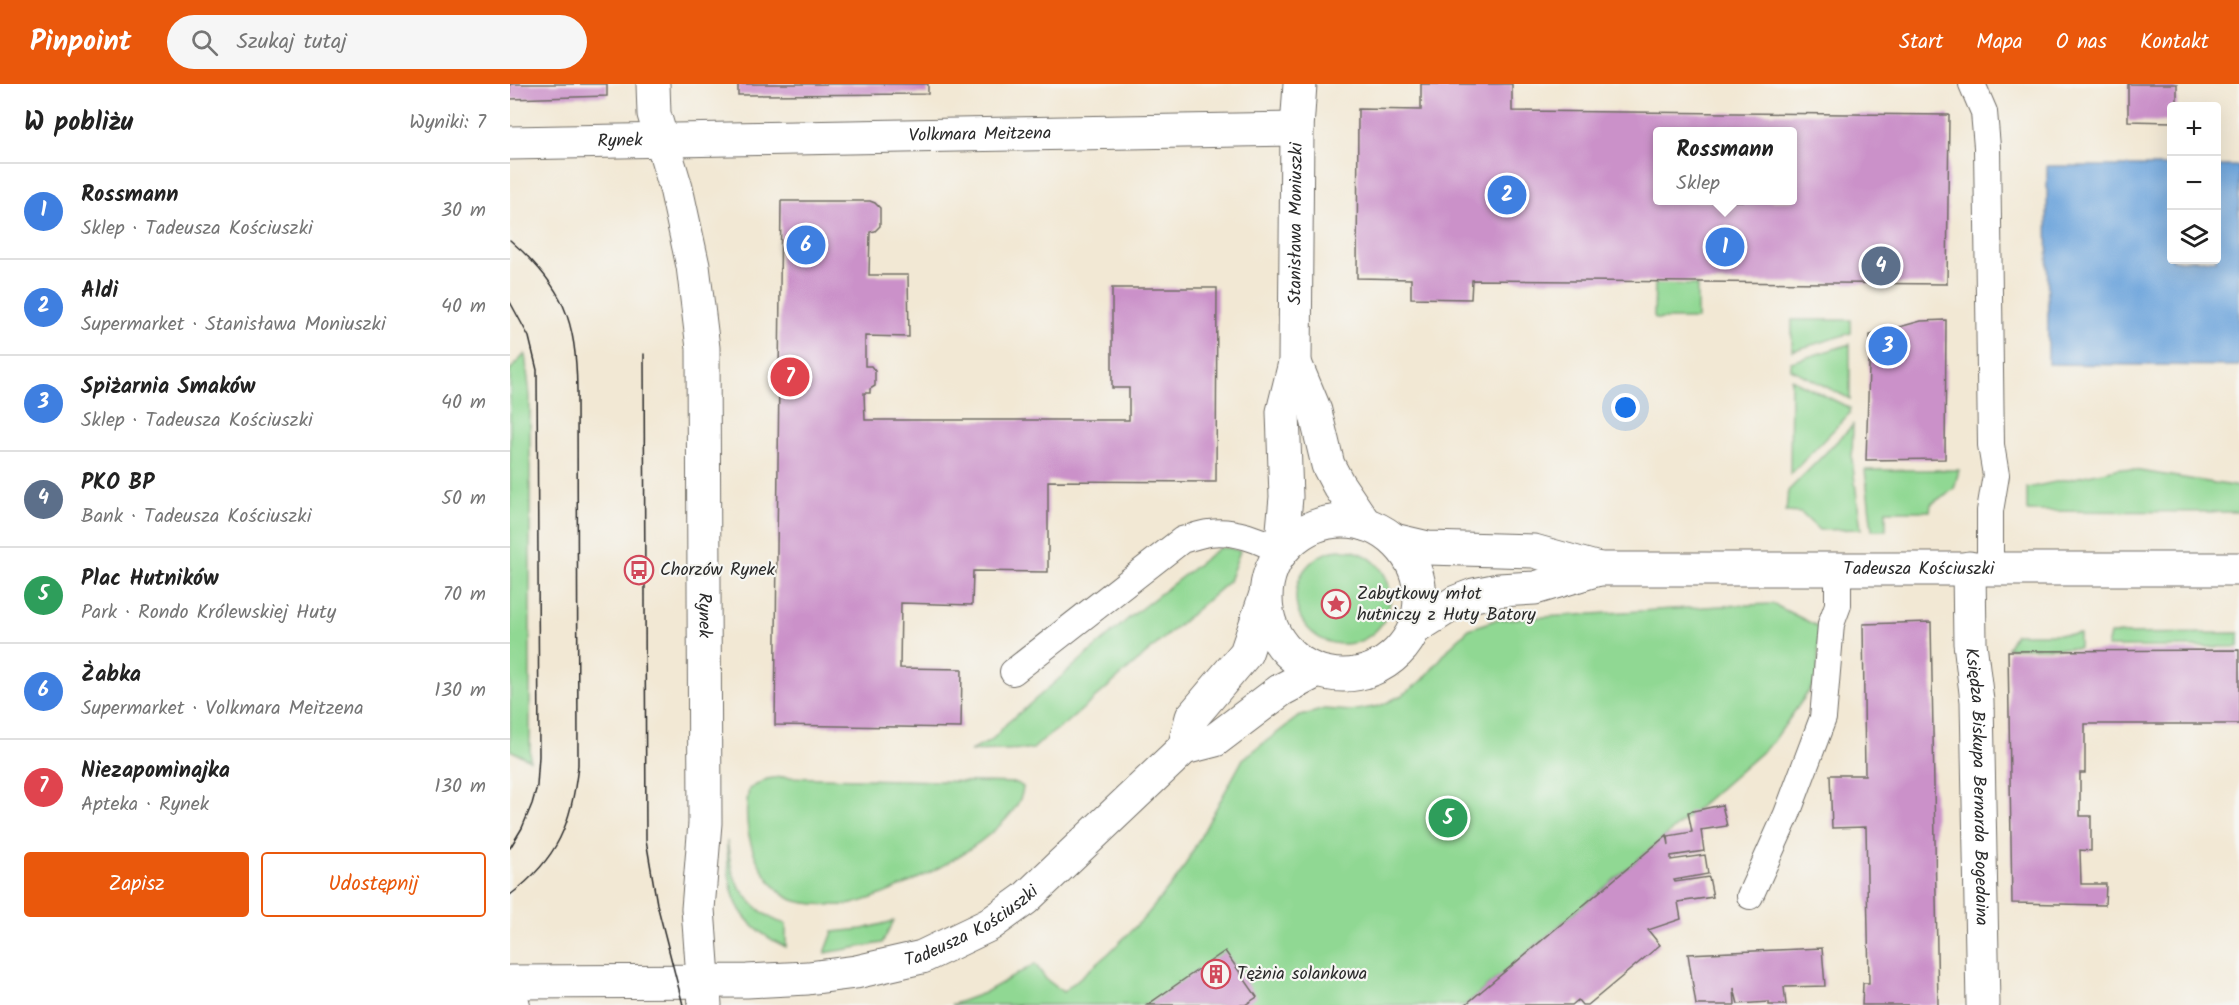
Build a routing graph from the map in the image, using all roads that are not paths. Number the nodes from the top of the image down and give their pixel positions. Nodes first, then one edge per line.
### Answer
1 (652, 84) edge
2 (1300, 84) edge
3 (1972, 84) edge
4 (1297, 129) junction
5 (662, 140) junction
6 (510, 143) edge
7 (1295, 363) junction
8 (1365, 524) junction
9 (1394, 540) junction
10 (1281, 552) junction
11 (1599, 569) junction
12 (1838, 569) junction
13 (1980, 569) junction
14 (2239, 569) edge
15 (1265, 597) junction
16 (1415, 628) junction
17 (1317, 670) junction
18 (1013, 672) dead end
19 (1184, 748) junction
20 (1750, 896) dead end
21 (510, 982) edge
22 (704, 993) edge
23 (517, 1005) edge
24 (1983, 1005) edge

1 - 5 street
2 - 4 street, Stanisława Moniuszki
3 - 13 lane
4 - 5 street, Volkmara Meitzena
4 - 7 street, Stanisława Moniuszki
5 - 6 street, Rynek
5 - 22 street, Rynek
7 - 8 street
7 - 10 street
8 - 9 street
8 - 10 street
9 - 11 street, Tadeusza Kościuszki
9 - 16 street
10 - 15 street
10 - 18 lane
11 - 12 street, Tadeusza Kościuszki
11 - 16 street, Tadeusza Kościuszki
12 - 13 street, Tadeusza Kościuszki
12 - 20 lane
13 - 14 street, Tadeusza Kościuszki
13 - 24 street, Księdza Biskupa Bernarda Bogedaina
15 - 17 street
15 - 19 street
16 - 17 street
17 - 19 street, Tadeusza Kościuszki
19 - 22 street, Tadeusza Kościuszki
21 - 22 street
21 - 23 lane

